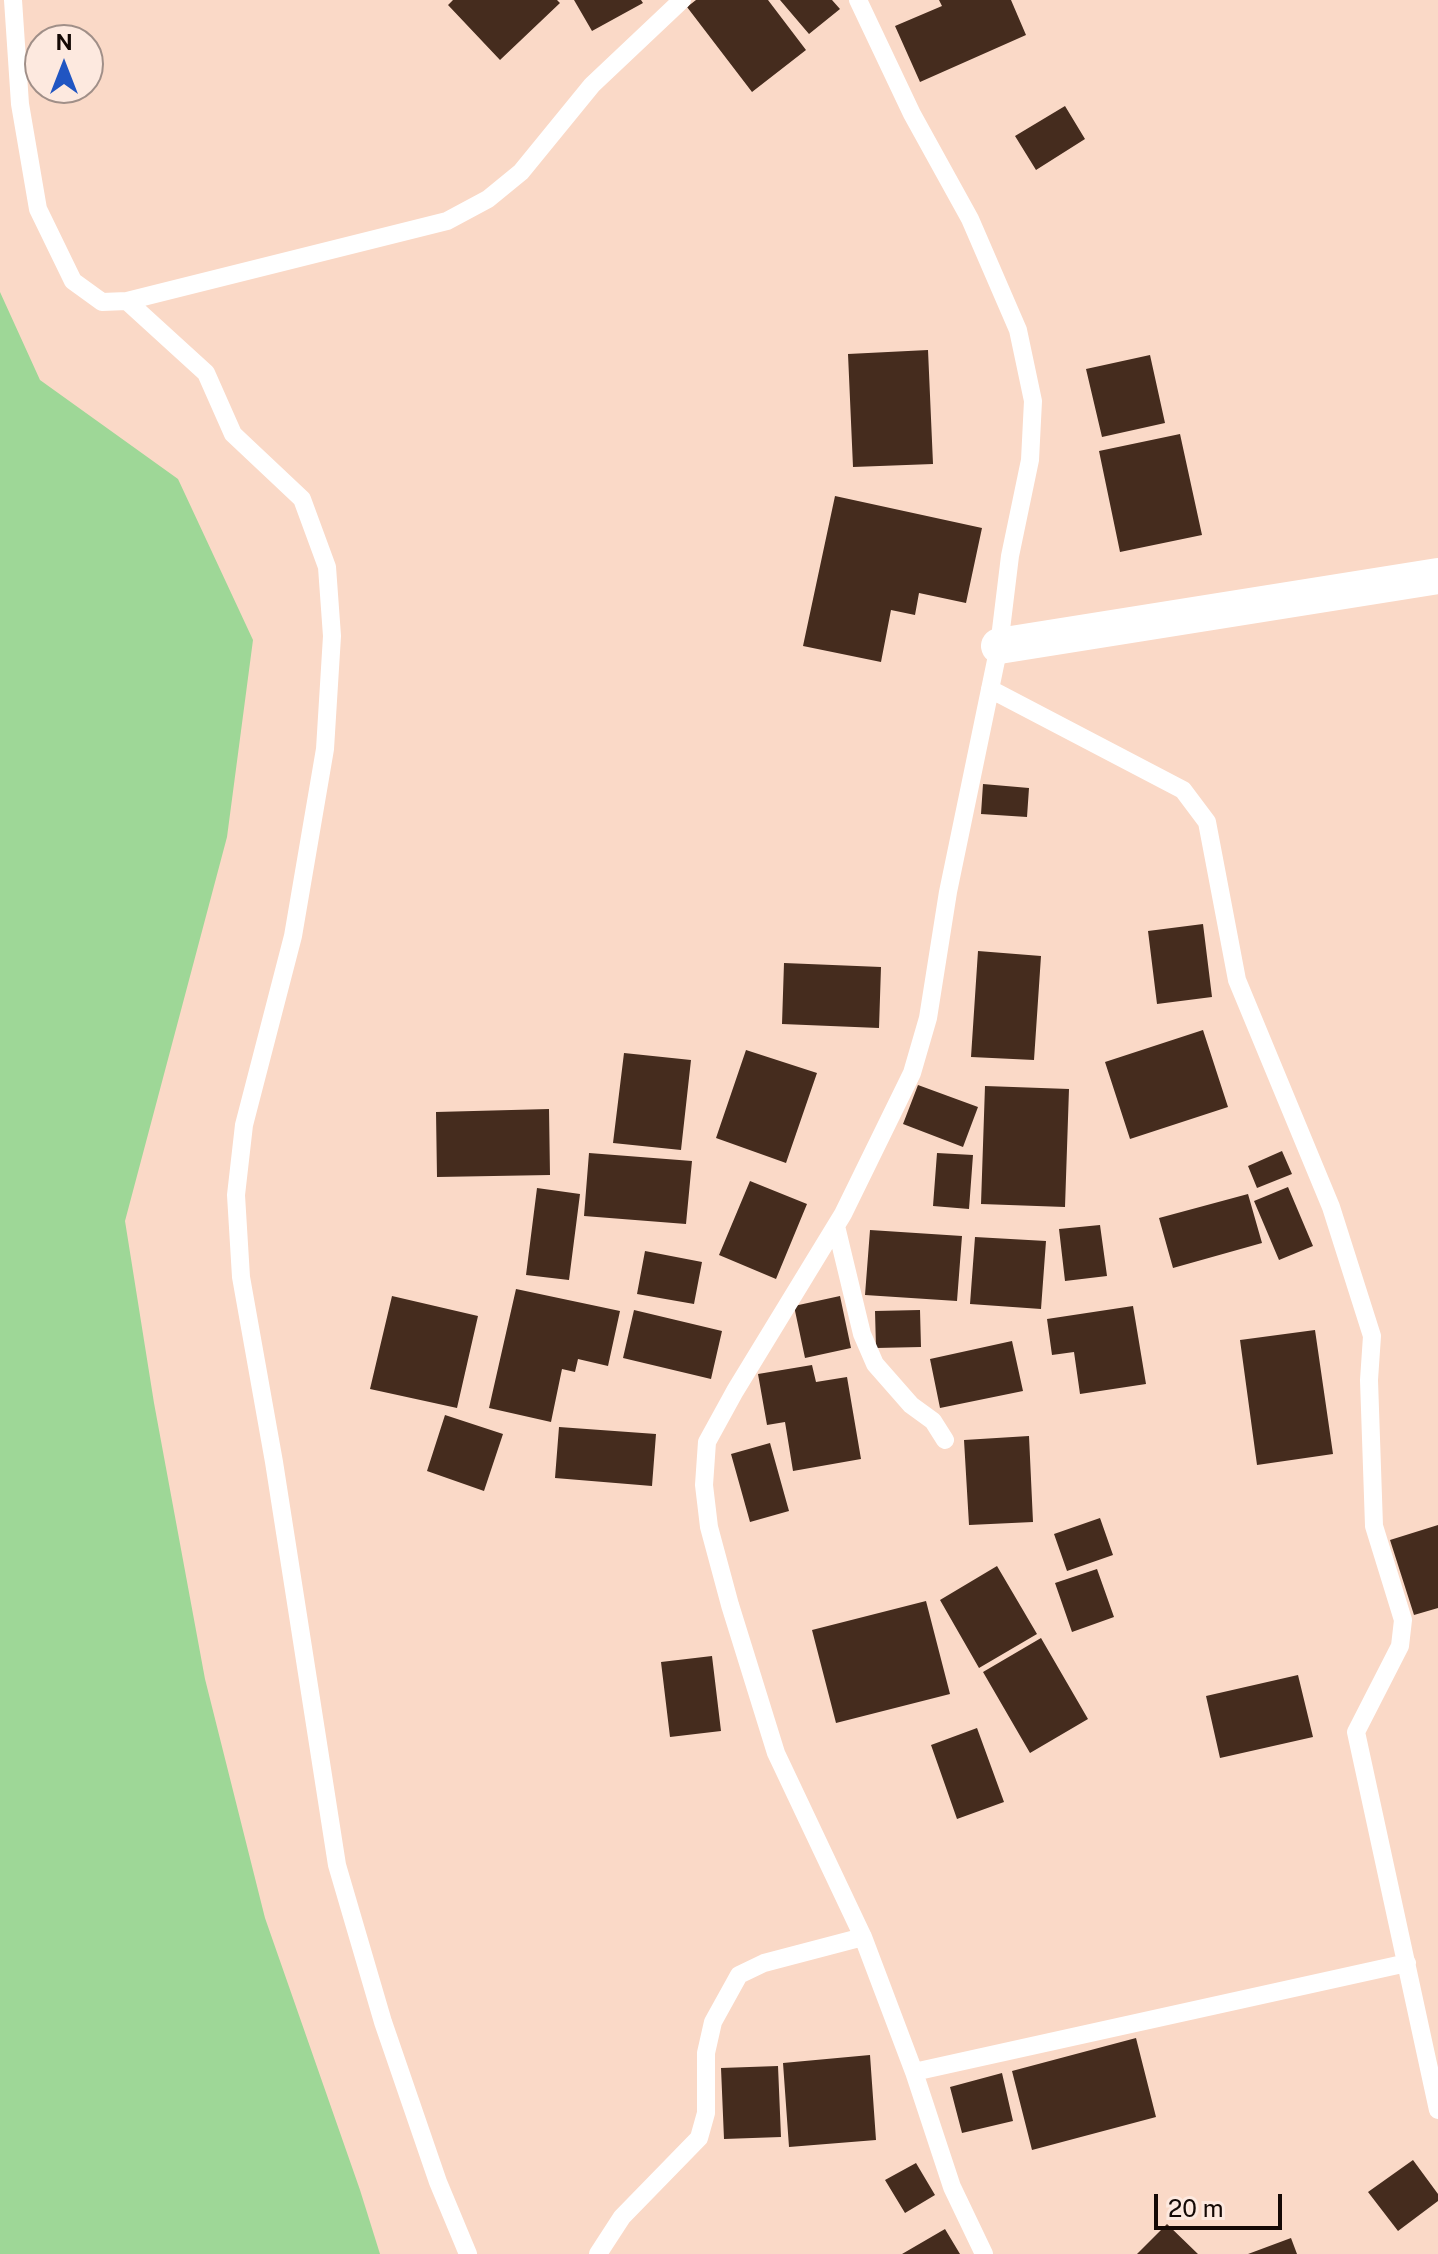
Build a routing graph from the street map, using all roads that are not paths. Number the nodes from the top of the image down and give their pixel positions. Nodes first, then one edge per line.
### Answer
1 (13, 0) edge
2 (682, 0) edge
3 (858, 0) edge
4 (127, 301) junction
5 (1438, 576) edge
6 (999, 646) junction
7 (990, 689) junction
8 (836, 1226) junction
9 (945, 1440) dead end
10 (863, 1937) junction
11 (1407, 1963) junction
12 (914, 2072) junction
13 (1438, 2110) edge
14 (468, 2254) edge
15 (598, 2254) edge
16 (984, 2254) edge

1 - 4 lane
2 - 4 lane
3 - 6 lane
4 - 14 lane
5 - 6 street
6 - 7 lane
7 - 8 lane
7 - 11 lane
8 - 9 lane
8 - 10 lane
10 - 12 lane
10 - 15 lane
11 - 12 lane
11 - 13 lane
12 - 16 lane

